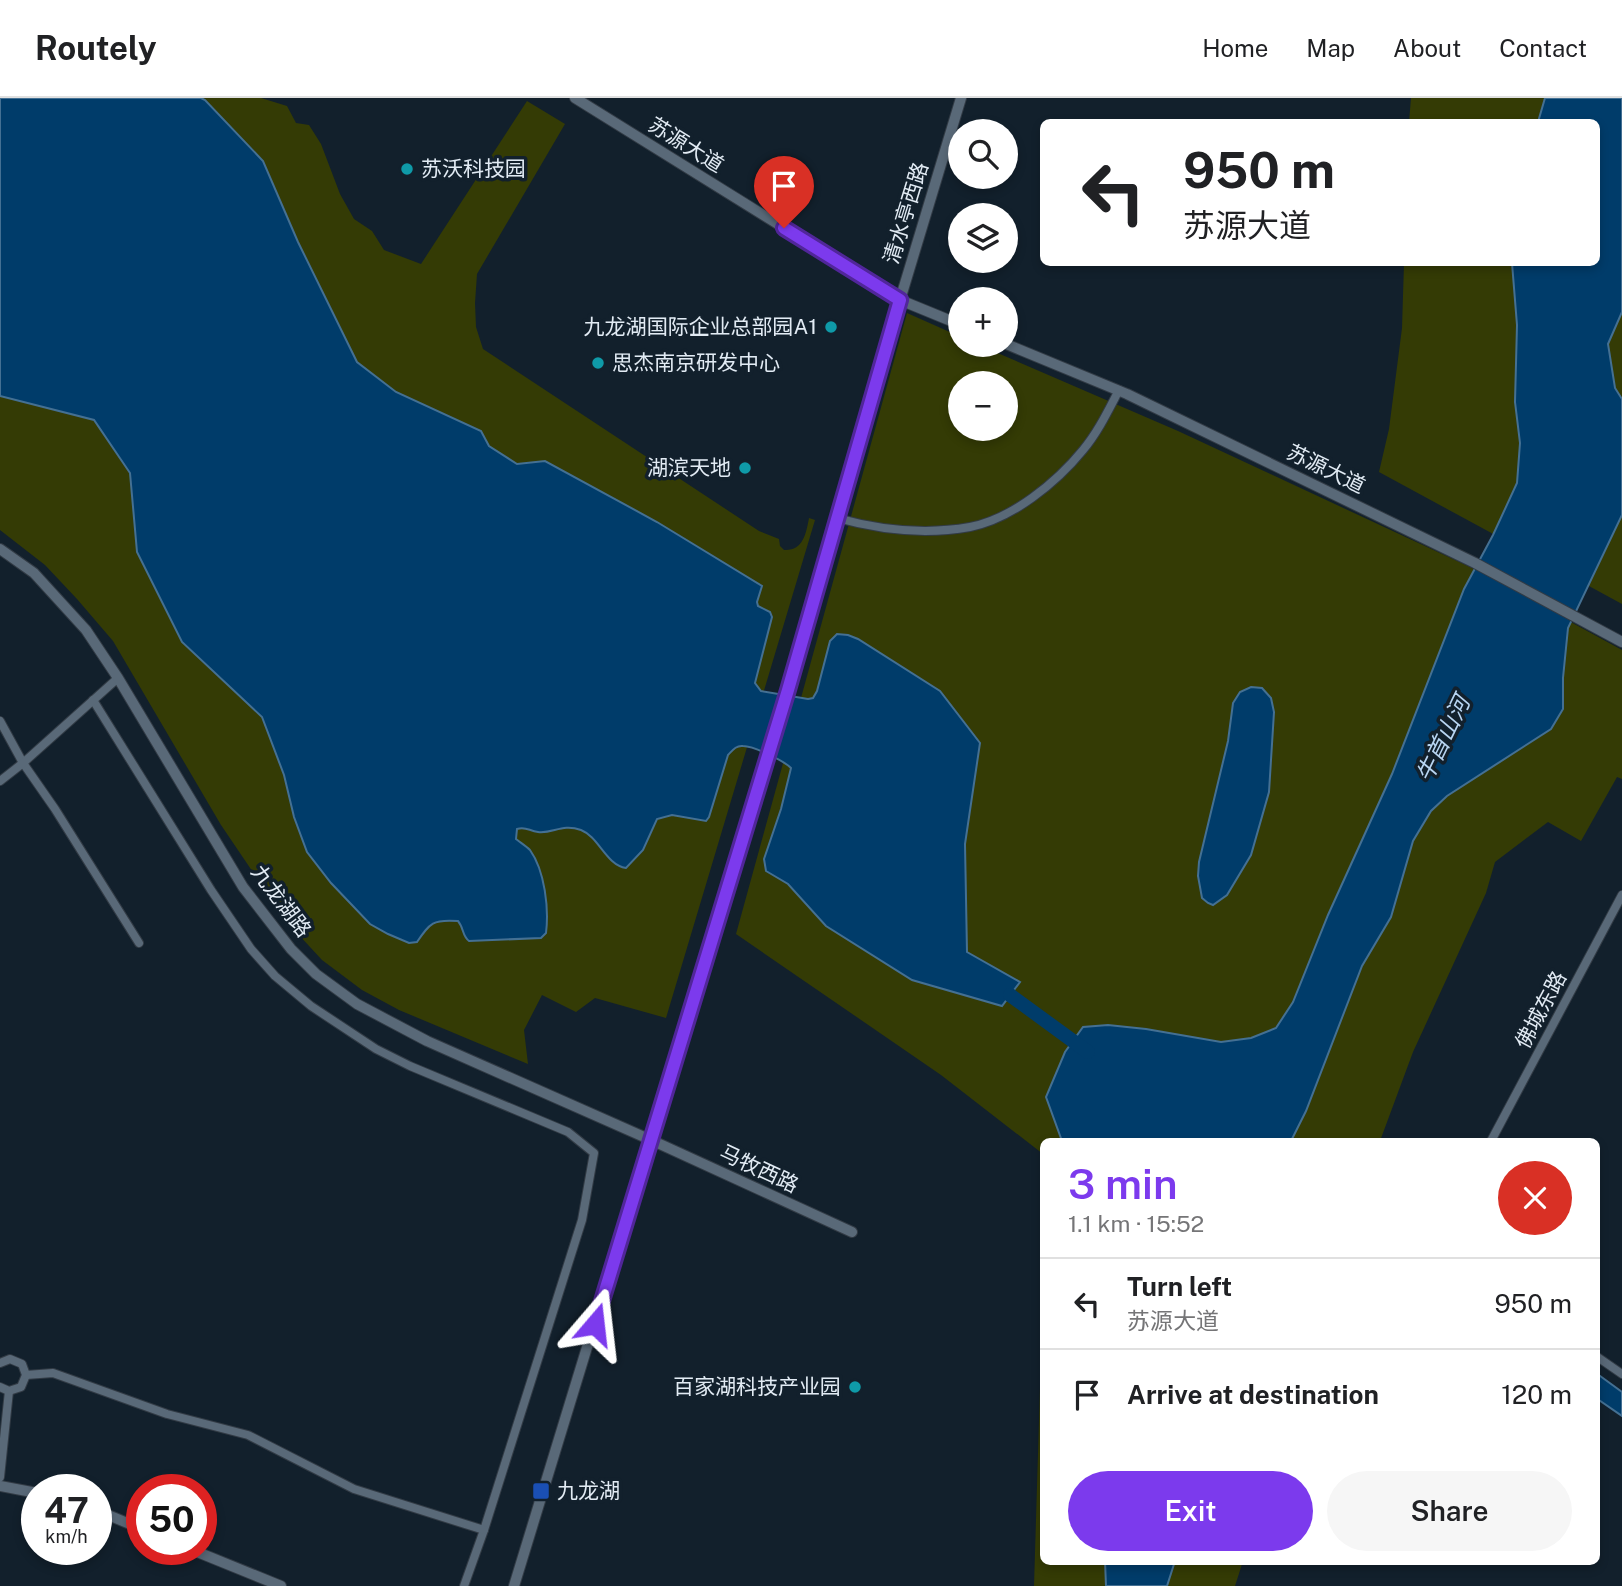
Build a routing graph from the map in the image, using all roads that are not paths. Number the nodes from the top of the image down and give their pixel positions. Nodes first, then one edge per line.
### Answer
1 (575, 98) edge
2 (961, 98) edge
3 (900, 300) junction
4 (948, 320) edge
5 (1018, 349) edge
6 (1119, 390) junction
7 (837, 518) junction
8 (0, 549) edge
9 (1622, 642) edge
10 (118, 678) junction
11 (93, 701) junction
12 (0, 721) edge
13 (23, 763) junction
14 (0, 781) edge
15 (1622, 895) edge
16 (139, 943) dead end
17 (1493, 1138) edge
18 (651, 1140) junction
19 (852, 1233) dead end
20 (1600, 1359) edge
21 (0, 1363) edge
22 (1622, 1374) edge
23 (26, 1375) junction
24 (0, 1387) edge
25 (9, 1391) junction
26 (0, 1477) edge
27 (0, 1486) edge
28 (21, 1490) edge
29 (484, 1530) junction
30 (217, 1560) edge
31 (281, 1586) edge
32 (464, 1586) edge
33 (514, 1586) edge

1 - 3 main road, 苏源大道
2 - 3 main road, 清水亭西路
3 - 4 main road, 苏源大道
3 - 7 main road, 清水亭西路
5 - 6 main road, 苏源大道
6 - 7 street
6 - 9 main road, 苏源大道
7 - 18 main road, 清水亭西路
8 - 10 main road, 九龙湖路
10 - 11 street
10 - 18 main road, 九龙湖路
11 - 13 street
11 - 29 street
12 - 13 street
13 - 14 street
13 - 16 street
15 - 17 street, 佛城东路
18 - 19 main road, 马牧西路
18 - 33 main road, 清水亭西路
20 - 22 street
21 - 23 street
23 - 25 street
23 - 29 street
24 - 25 street
25 - 26 street
27 - 28 main road
29 - 32 street
30 - 31 main road

